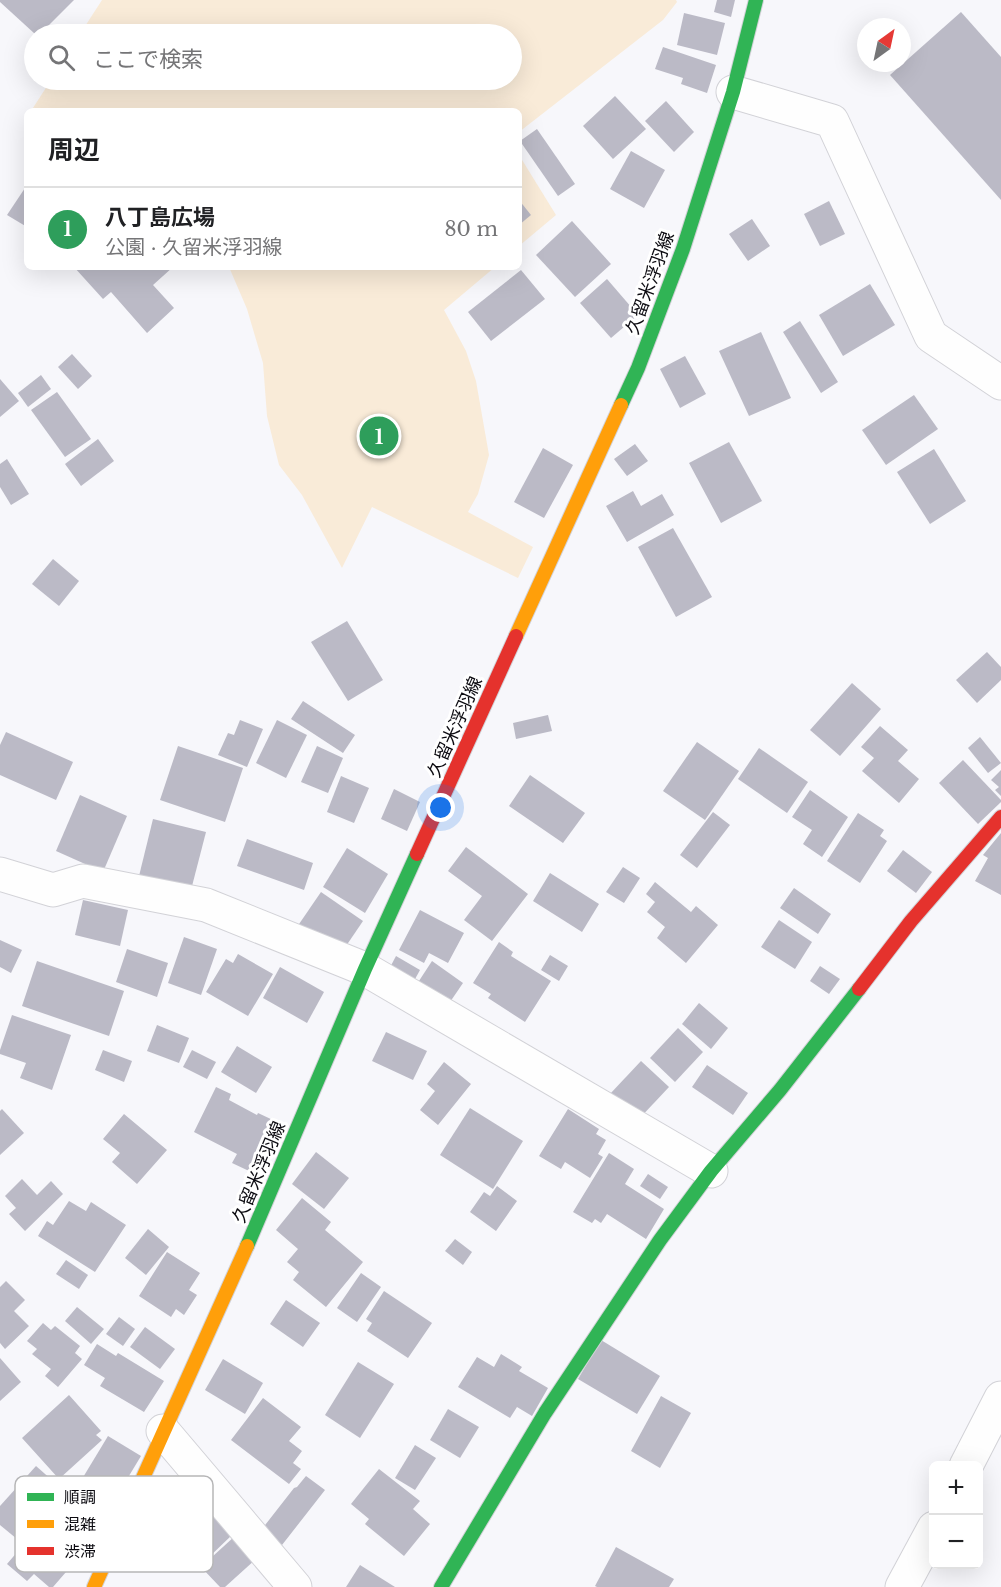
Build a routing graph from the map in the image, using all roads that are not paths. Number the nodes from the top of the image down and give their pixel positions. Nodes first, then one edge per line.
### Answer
1 (756, 0) edge
2 (733, 92) junction
3 (1001, 383) edge
4 (1001, 817) edge
5 (0, 874) edge
6 (365, 969) junction
7 (711, 1171) junction
8 (1001, 1398) edge
9 (163, 1431) junction
10 (969, 1461) edge
11 (143, 1476) edge
12 (201, 1476) edge
13 (213, 1490) edge
14 (929, 1536) edge
15 (101, 1572) edge
16 (445, 1586) edge
17 (94, 1587) edge
18 (296, 1587) edge
19 (902, 1587) edge

1 - 2 main road, 久留米浮羽線
2 - 3 street
2 - 6 main road, 久留米浮羽線
4 - 7 main road
5 - 6 street
6 - 7 street
6 - 9 main road, 久留米浮羽線
7 - 16 main road
8 - 10 street
9 - 11 main road, 久留米浮羽線
9 - 12 street
13 - 18 street
14 - 19 street
15 - 17 main road, 久留米浮羽線

